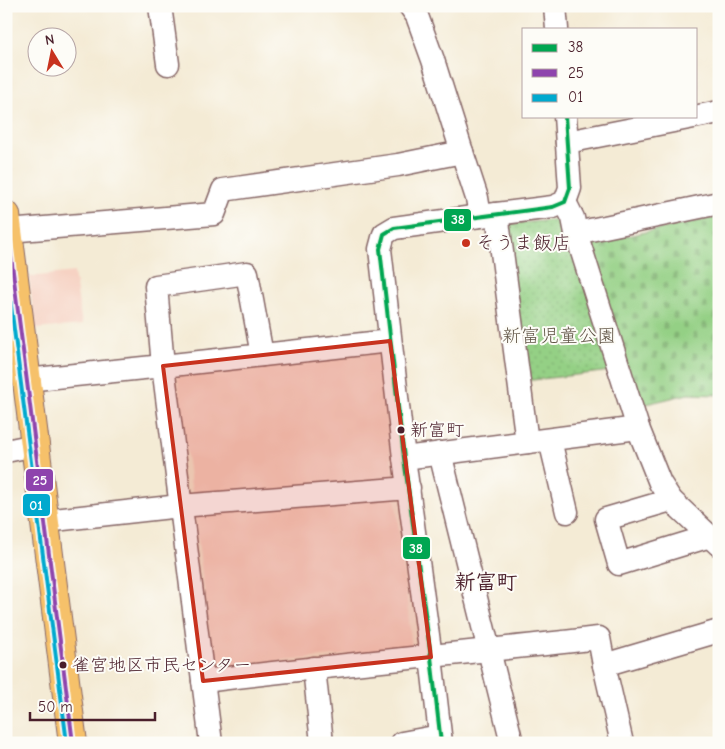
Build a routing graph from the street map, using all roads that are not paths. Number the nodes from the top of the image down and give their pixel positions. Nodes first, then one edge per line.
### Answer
1 (160, 6) edge
2 (410, 6) edge
3 (555, 6) edge
4 (557, 28) edge
5 (168, 64) dead end
6 (719, 112) edge
7 (698, 116) edge
8 (565, 118) edge
9 (689, 118) edge
10 (567, 142) junction
11 (462, 152) junction
12 (565, 202) junction
13 (719, 203) edge
14 (488, 215) junction
15 (7, 223) edge
16 (576, 233) junction
17 (10, 279) edge
18 (390, 341) junction
19 (262, 355) junction
20 (163, 366) junction
21 (26, 380) junction
22 (638, 428) junction
23 (550, 440) junction
24 (527, 442) junction
25 (34, 445) junction
26 (6, 451) edge
27 (440, 453) junction
28 (404, 458) junction
29 (408, 488) junction
30 (671, 500) junction
31 (180, 506) junction
32 (567, 512) dead end
33 (45, 521) junction
34 (714, 540) edge
35 (719, 631) edge
36 (489, 650) junction
37 (431, 657) junction
38 (604, 665) junction
39 (314, 668) junction
40 (203, 681) junction
41 (440, 739) edge
42 (73, 743) edge
43 (211, 743) edge
44 (322, 743) edge
45 (402, 743) edge
46 (512, 743) edge
47 (622, 743) edge

1 - 5 street
2 - 11 street
3 - 4 street
6 - 7 street
8 - 10 street
9 - 10 street
10 - 12 street
11 - 14 street
11 - 15 street
12 - 14 street
12 - 16 street
13 - 16 street
14 - 18 street
14 - 24 street
15 - 17 highway
16 - 22 street
17 - 21 highway
18 - 19 street
18 - 28 street
19 - 20 street
19 - 20 street
20 - 21 street
20 - 31 street
21 - 25 highway
22 - 23 street
22 - 30 street
23 - 24 street
23 - 32 street
24 - 27 street
25 - 26 street
25 - 33 highway
27 - 28 street
27 - 36 street
28 - 29 street
29 - 31 street
29 - 37 street
30 - 34 street
30 - 34 street
31 - 33 street
31 - 40 street
33 - 42 highway
35 - 38 street
36 - 37 street
36 - 38 street
36 - 46 street
37 - 39 street
37 - 41 street
38 - 47 street
39 - 40 street
39 - 44 street
40 - 43 street
41 - 45 street

